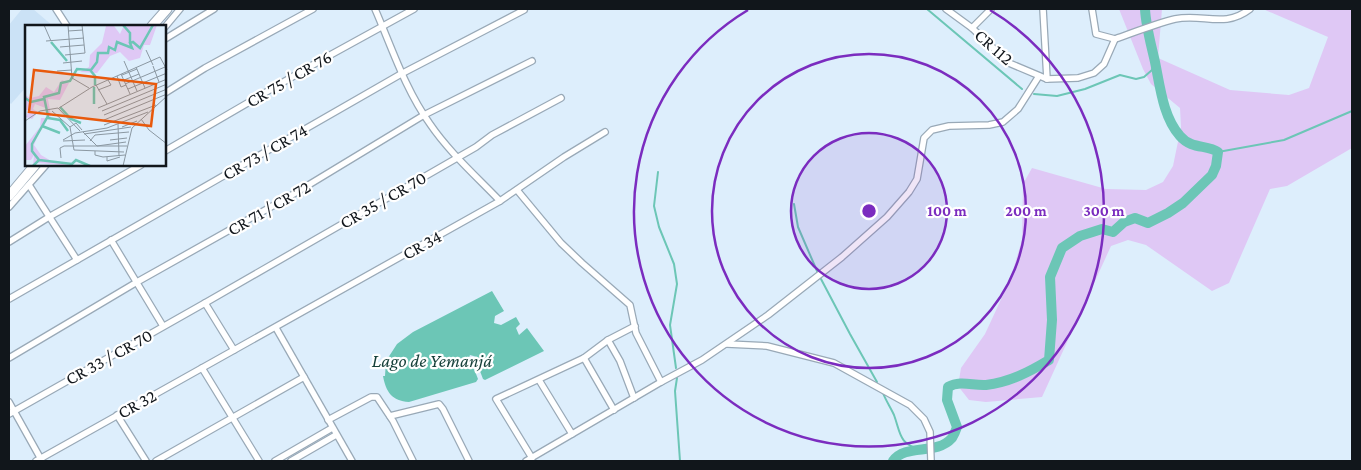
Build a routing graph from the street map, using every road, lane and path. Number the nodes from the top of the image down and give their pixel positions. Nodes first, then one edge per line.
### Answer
1 (56, 9) edge
2 (167, 9) edge
3 (180, 9) edge
4 (214, 9) edge
5 (313, 9) edge
6 (375, 9) edge
7 (414, 9) edge
8 (946, 9) edge
9 (991, 9) edge
10 (1043, 9) edge
11 (1092, 9) edge
12 (1250, 9) edge
13 (524, 10) edge
14 (66, 25) edge
15 (153, 25) edge
16 (166, 26) edge
17 (383, 26) junction
18 (972, 28) junction
19 (174, 33) junction
20 (166, 38) edge
21 (1115, 38) junction
22 (532, 61) dead end
23 (401, 74) junction
24 (1039, 76) junction
25 (1047, 79) junction
26 (166, 92) edge
27 (561, 98) dead end
28 (424, 115) junction
29 (605, 132) dead end
30 (166, 150) edge
31 (457, 157) junction
32 (34, 166) edge
33 (45, 166) edge
34 (138, 166) edge
35 (29, 184) junction
36 (517, 190) junction
37 (9, 196) edge
38 (500, 201) junction
39 (9, 207) edge
40 (48, 217) junction
41 (111, 240) junction
42 (9, 242) edge
43 (76, 260) junction
44 (137, 282) junction
45 (9, 299) edge
46 (205, 303) junction
47 (163, 326) junction
48 (635, 326) junction
49 (276, 328) junction
50 (608, 340) junction
51 (725, 344) junction
52 (234, 350) junction
53 (9, 358) edge
54 (584, 358) junction
55 (202, 368) junction
56 (304, 377) junction
57 (539, 380) junction
58 (662, 382) junction
59 (634, 398) junction
60 (9, 402) edge
61 (614, 410) junction
62 (11, 412) edge
63 (117, 415) junction
64 (390, 416) junction
65 (234, 417) junction
66 (328, 420) junction
67 (332, 428) junction
68 (572, 434) junction
69 (336, 435) junction
70 (40, 460) edge
71 (529, 460) edge
72 (146, 461) edge
73 (156, 461) edge
74 (259, 461) edge
75 (275, 461) edge
76 (291, 461) edge
77 (352, 461) edge
78 (413, 461) edge
79 (469, 461) edge
80 (931, 461) edge

1 - 14 street
2 - 15 main road
3 - 16 street
4 - 19 street
5 - 26 street
6 - 17 street
7 - 17 street, CR 75 / CR 76
8 - 18 street, CR 112
9 - 18 street
10 - 25 street
11 - 21 street
12 - 21 street
13 - 23 street, CR 73 / CR 74
16 - 19 street
17 - 23 street
17 - 30 street, CR 75 / CR 76
18 - 24 street, CR 112
19 - 20 street
21 - 25 street, CR 112
22 - 28 street, CR 71 / CR 72
23 - 28 street
23 - 41 street, CR 73 / CR 74
24 - 25 street, CR 112
24 - 51 street
27 - 31 street, CR 35 / CR 70
28 - 31 street
28 - 44 street, CR 71 / CR 72
29 - 36 street, CR 34
31 - 38 street
31 - 46 street, CR 35 / CR 70
32 - 37 main road
33 - 35 street
34 - 40 street
35 - 39 street
35 - 40 street
36 - 38 street, CR 34
36 - 48 street
38 - 49 street, CR 34
40 - 42 street
40 - 43 street
41 - 43 street, CR 73 / CR 74
41 - 44 street
43 - 45 street, CR 73 / CR 74
44 - 47 street
44 - 53 street, CR 71 / CR 72
46 - 47 street, CR 33 / CR 70
46 - 52 street
47 - 62 street, CR 33 / CR 70
48 - 50 street
48 - 58 street
49 - 52 street, CR 34
49 - 56 street
50 - 54 street
50 - 59 street
51 - 58 street
51 - 80 street
52 - 55 street, CR 32
54 - 57 street
54 - 61 street
55 - 63 street, CR 32
55 - 65 street
56 - 65 street
56 - 66 street
57 - 68 street
57 - 71 street
58 - 59 street
59 - 61 street
60 - 62 street
61 - 68 street
62 - 70 street
63 - 70 street, CR 32
63 - 72 street
64 - 66 street
64 - 78 street
64 - 79 street
65 - 73 street
65 - 74 street
66 - 67 street
67 - 69 street
67 - 75 street
68 - 71 street
69 - 76 street
69 - 77 street

